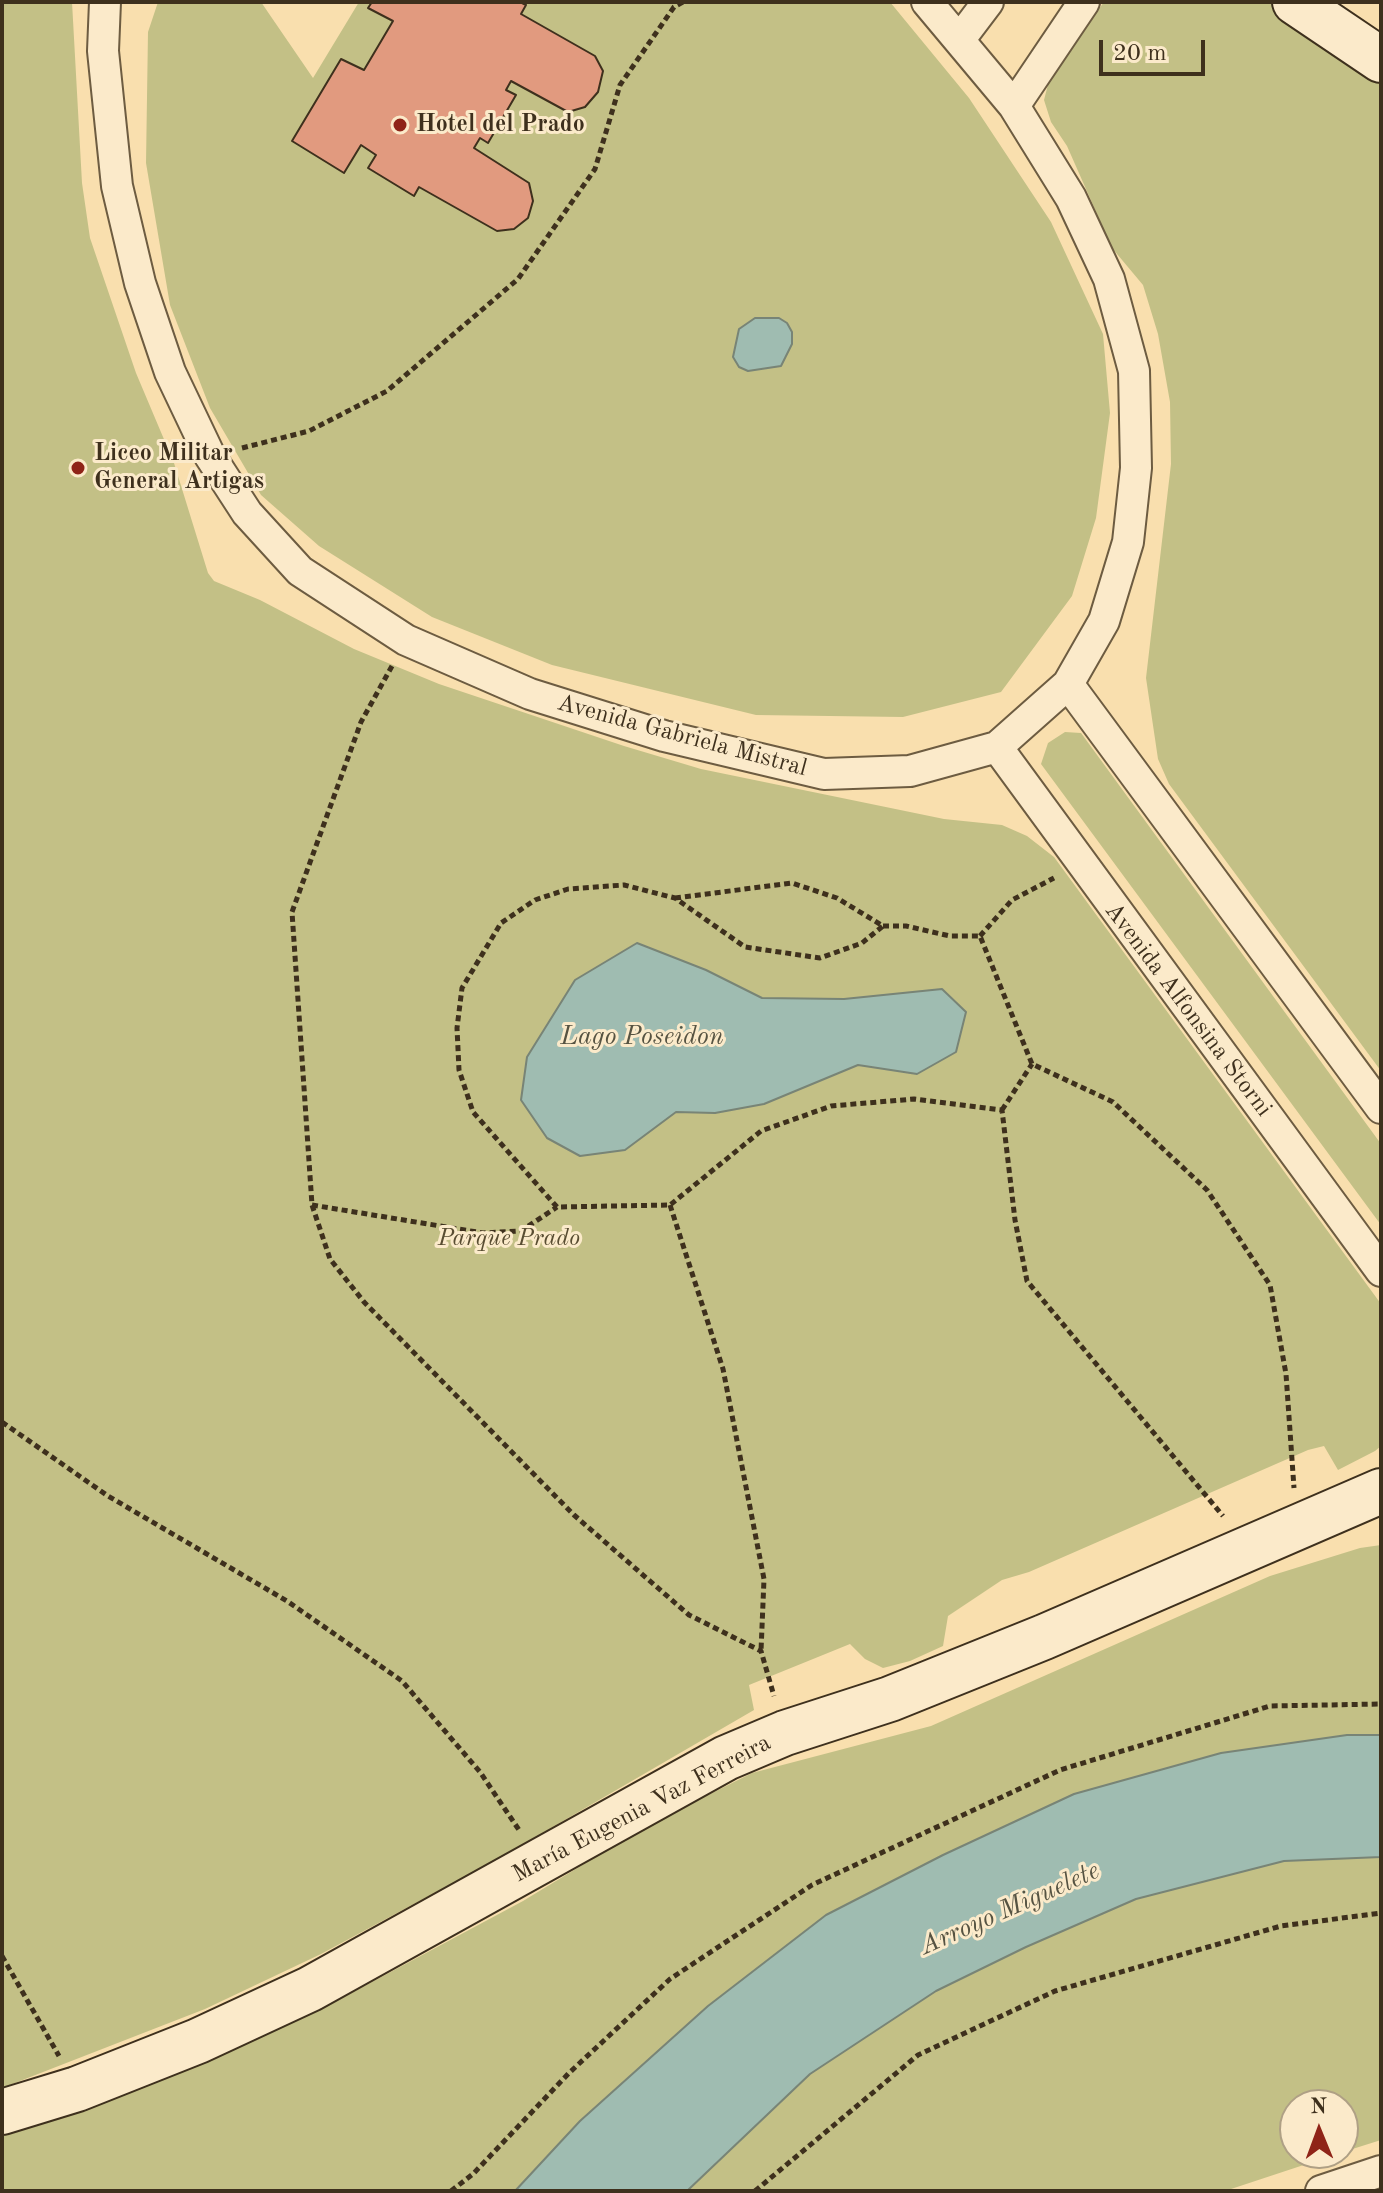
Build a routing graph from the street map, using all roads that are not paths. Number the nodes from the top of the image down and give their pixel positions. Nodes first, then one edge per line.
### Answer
1 (105, 2) edge
2 (927, 2) edge
3 (988, 2) edge
4 (1084, 2) edge
5 (1295, 2) edge
6 (960, 39) junction
7 (1381, 60) edge
8 (1014, 106) junction
9 (1068, 684) junction
10 (997, 747) junction
11 (1381, 1108) edge
12 (1381, 1271) edge
13 (1381, 1491) edge
14 (2, 2112) edge
15 (1381, 2171) edge
16 (1321, 2191) edge

1 - 10 street, Avenida Gabriela Mistral
2 - 6 street, Avenida Gabriela Mistral
3 - 6 street
4 - 8 street
5 - 7 street
6 - 8 street, Avenida Gabriela Mistral
8 - 9 street, Avenida Gabriela Mistral
9 - 10 street, Avenida Gabriela Mistral
9 - 11 street
10 - 12 street, Avenida Alfonsina Storni
13 - 14 street, María Eugenia Vaz Ferreira
15 - 16 street

